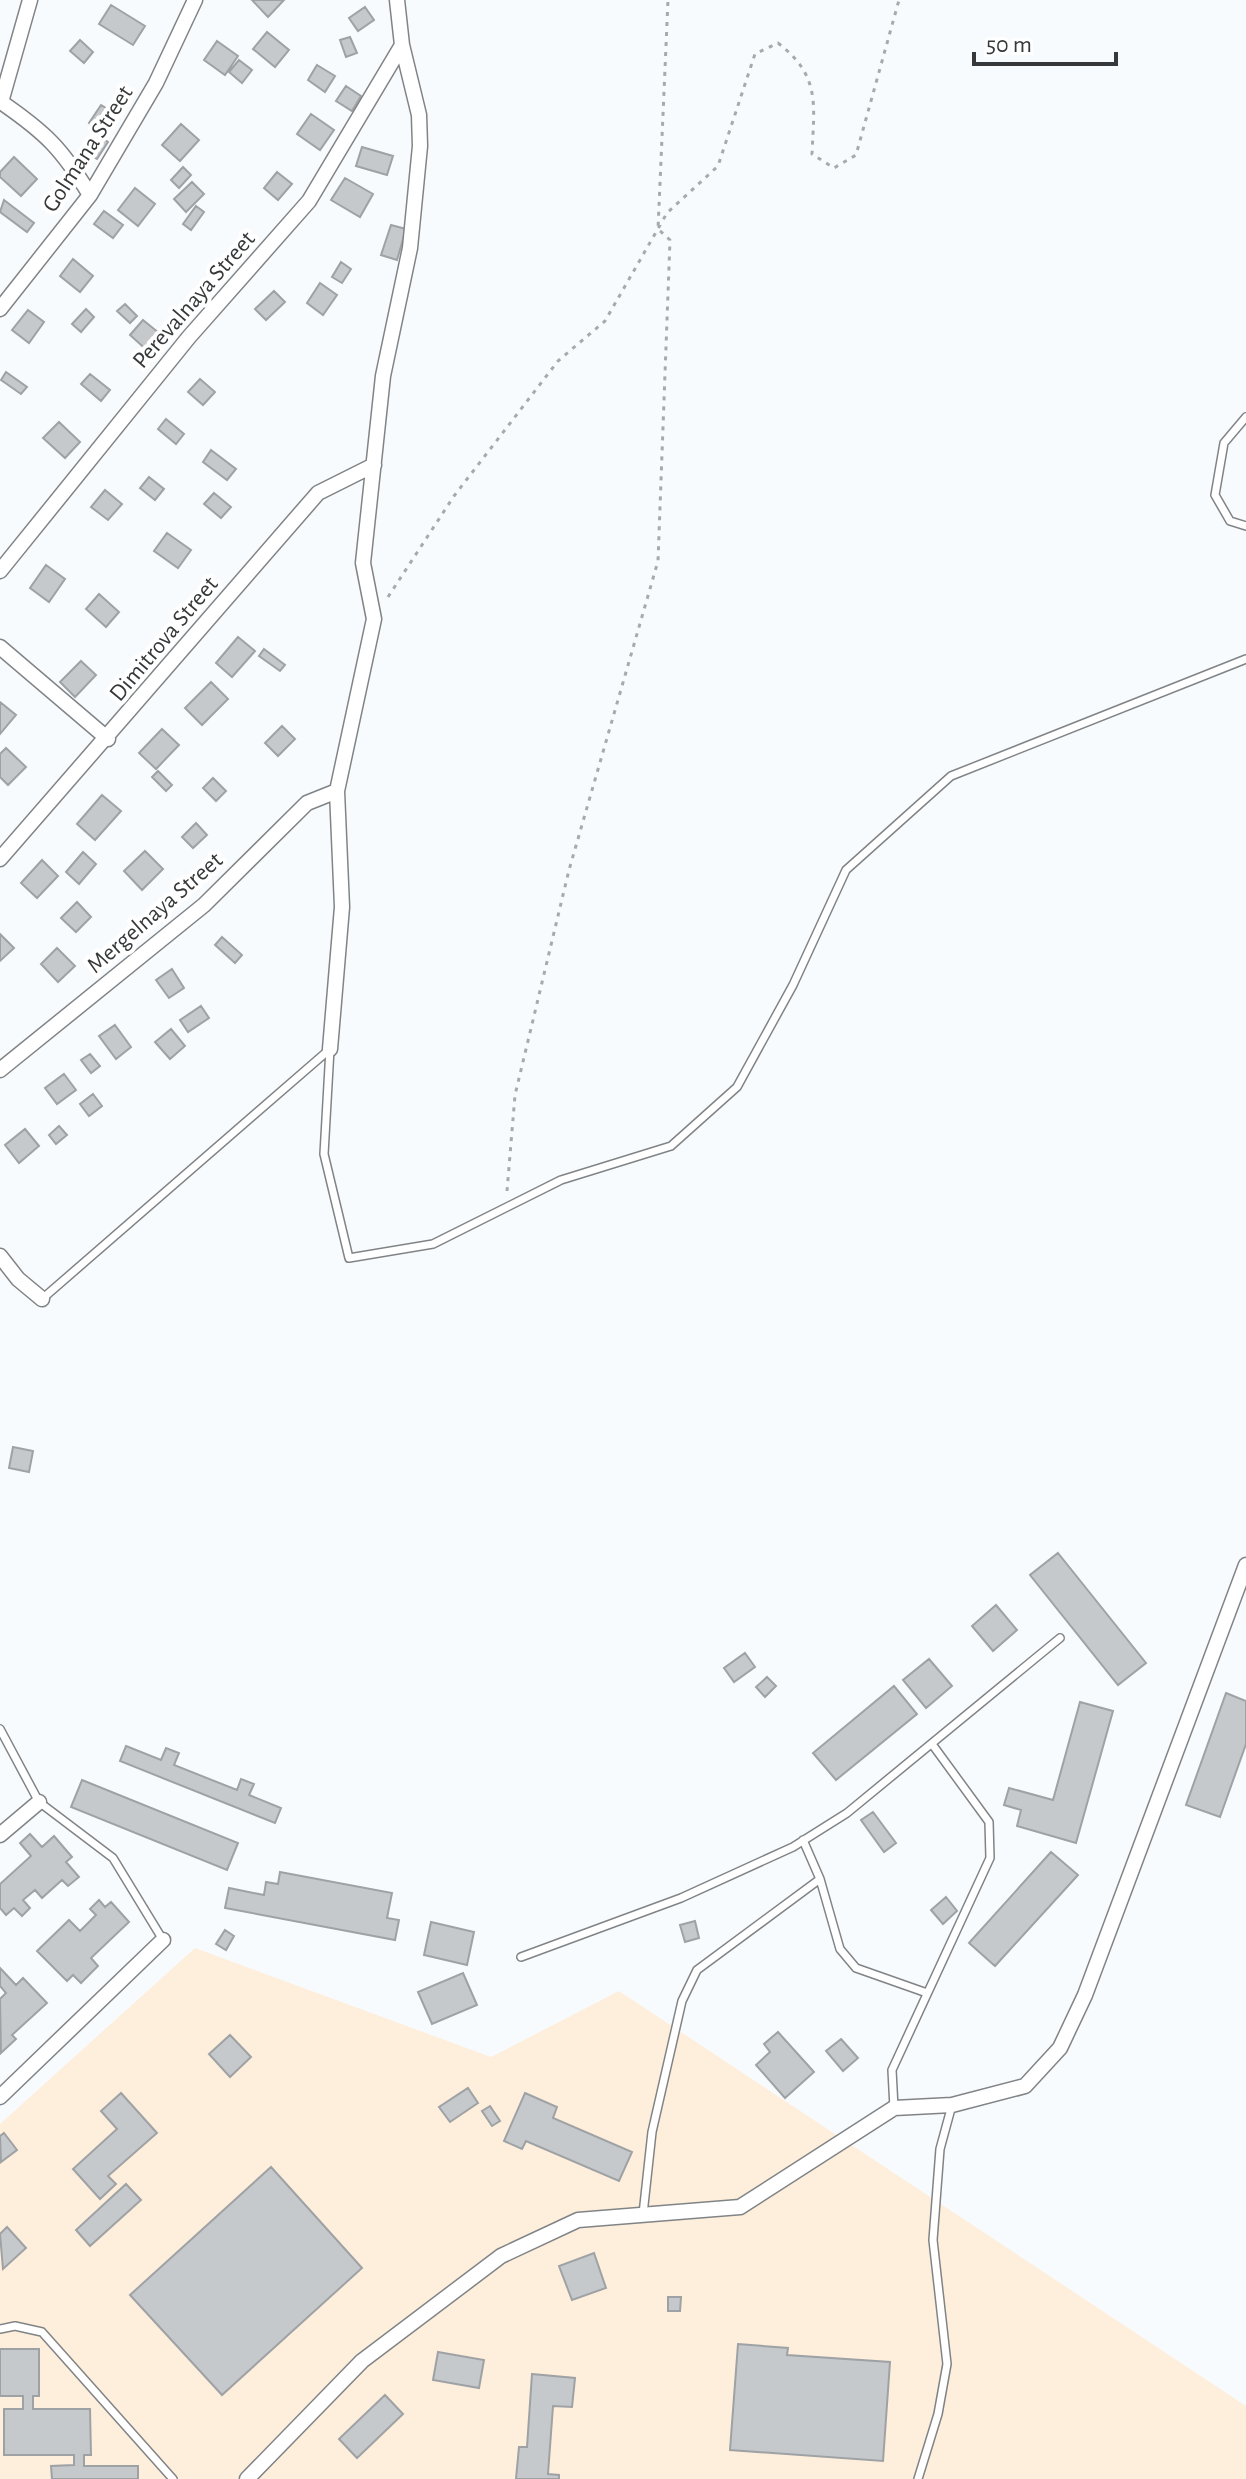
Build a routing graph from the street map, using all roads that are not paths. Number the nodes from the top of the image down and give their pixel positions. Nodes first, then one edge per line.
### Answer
1 (30, 0) edge
2 (195, 0) edge
3 (397, 0) edge
4 (402, 45) junction
5 (1, 103) edge
6 (90, 195) junction
7 (0, 309) edge
8 (1246, 417) edge
9 (374, 465) junction
10 (1246, 526) edge
11 (0, 571) edge
12 (0, 647) edge
13 (1246, 659) edge
14 (108, 739) junction
15 (337, 791) junction
16 (0, 859) edge
17 (330, 1049) junction
18 (0, 1070) edge
19 (0, 1256) edge
20 (42, 1299) joint
21 (1246, 1565) edge
22 (1060, 1638) dead end
23 (0, 1729) edge
24 (932, 1744) junction
25 (39, 1802) junction
26 (0, 1835) edge
27 (803, 1840) junction
28 (820, 1879) junction
29 (163, 1940) joint
30 (521, 1957) dead end
31 (927, 1993) junction
32 (0, 2097) edge
33 (952, 2105) junction
34 (894, 2108) junction
35 (643, 2214) junction
36 (0, 2329) edge
37 (173, 2479) edge
38 (247, 2479) edge
39 (918, 2479) edge

1 - 5 street
2 - 6 street, Golmana Street
3 - 4 street
4 - 9 street
4 - 11 street, Perevalnaya Street
5 - 6 street
6 - 7 street, Golmana Street
8 - 10 lane
9 - 14 street, Dimitrova Street
9 - 15 street
12 - 14 street
13 - 17 lane
14 - 16 street, Dimitrova Street
15 - 17 street
15 - 18 street, Mergelnaya Street
17 - 20 lane
19 - 20 street
21 - 33 street
22 - 24 lane
23 - 25 lane
24 - 27 lane
24 - 31 lane
25 - 26 street
25 - 29 lane
27 - 28 lane
27 - 30 lane
28 - 31 lane
28 - 35 lane
29 - 32 street
31 - 34 lane
33 - 34 street
33 - 39 lane
34 - 35 street
35 - 38 street
36 - 37 lane

